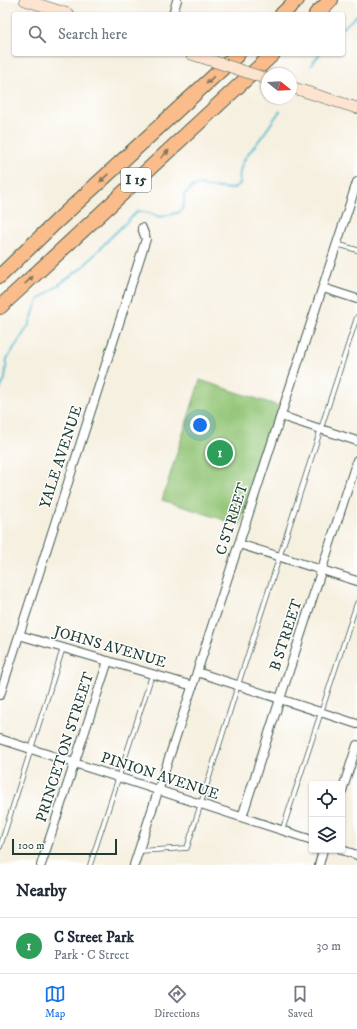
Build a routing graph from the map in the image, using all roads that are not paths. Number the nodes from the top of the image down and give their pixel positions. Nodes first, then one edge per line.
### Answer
1 (25, 0) edge
2 (177, 0) edge
3 (297, 0) edge
4 (331, 0) edge
5 (62, 12) edge
6 (174, 12) edge
7 (284, 12) edge
8 (318, 12) edge
9 (198, 56) edge
10 (236, 56) edge
11 (271, 56) edge
12 (261, 77) edge
13 (297, 89) edge
14 (357, 108) edge
15 (357, 182) edge
16 (354, 202) edge
17 (142, 228) dead end
18 (337, 244) junction
19 (357, 250) edge
20 (0, 276) edge
21 (322, 288) junction
22 (357, 299) edge
23 (0, 307) edge
24 (357, 317) edge
25 (281, 416) junction
26 (321, 429) junction
27 (357, 441) edge
28 (357, 460) edge
29 (239, 544) junction
30 (280, 557) junction
31 (322, 570) junction
32 (357, 582) edge
33 (357, 604) edge
34 (19, 635) junction
35 (63, 648) junction
36 (108, 661) junction
37 (197, 672) junction
38 (152, 674) junction
39 (238, 685) junction
40 (193, 686) junction
41 (0, 695) edge
42 (280, 699) junction
43 (321, 712) junction
44 (357, 724) edge
45 (0, 740) edge
46 (357, 745) edge
47 (31, 750) junction
48 (74, 763) junction
49 (118, 778) junction
50 (345, 782) edge
51 (158, 790) junction
52 (201, 804) junction
53 (242, 817) junction
54 (282, 831) junction
55 (309, 839) edge
56 (0, 847) edge
57 (139, 851) junction
58 (345, 851) edge
59 (322, 853) edge
60 (357, 855) edge
61 (41, 865) edge
62 (90, 865) edge
63 (134, 865) edge
64 (319, 865) edge

1 - 5 street
2 - 6 street
3 - 7 highway
4 - 8 highway
9 - 12 street, bridge
10 -> 20 highway, I 15
23 -> 11 highway, I 15
13 - 14 street
15 - 16 street, C STREET
16 - 18 street, C STREET
17 - 34 street, YALE AVENUE
18 - 19 lane
18 - 21 street, C STREET
21 - 22 street
21 - 25 street, C STREET
24 - 26 lane
25 - 26 street
25 - 29 street, C STREET
26 - 27 street
26 - 30 lane
28 - 31 street, B STREET
29 - 30 street
29 - 37 street, C STREET
30 - 31 street
30 - 39 lane
31 - 32 street
31 - 42 street, B STREET
33 - 43 lane
34 - 35 street, JOHNS AVENUE
34 - 41 street, YALE AVENUE
35 - 36 street, JOHNS AVENUE
35 - 47 lane
36 - 38 street, JOHNS AVENUE
36 - 48 street, PRINCETON STREET
37 - 39 street
37 - 40 street, C STREET
38 - 40 street, JOHNS AVENUE
38 - 49 lane
39 - 42 street
39 - 52 lane
40 - 51 street, C STREET
42 - 43 street
42 - 53 street, B STREET
43 - 44 street
43 - 54 lane
45 - 47 street, PINION AVENUE
46 - 50 street
47 - 48 street, PINION AVENUE
47 - 56 lane
48 - 49 street, PINION AVENUE
48 - 61 street, PRINCETON STREET
49 - 51 street, PINION AVENUE
49 - 62 lane
51 - 52 street, PINION AVENUE
51 - 57 street, C STREET
52 - 53 street, PINION AVENUE
52 - 57 lane
53 - 54 street, PINION AVENUE
54 - 55 street, PINION AVENUE
57 - 63 street, C STREET
58 - 60 street
59 - 64 street

